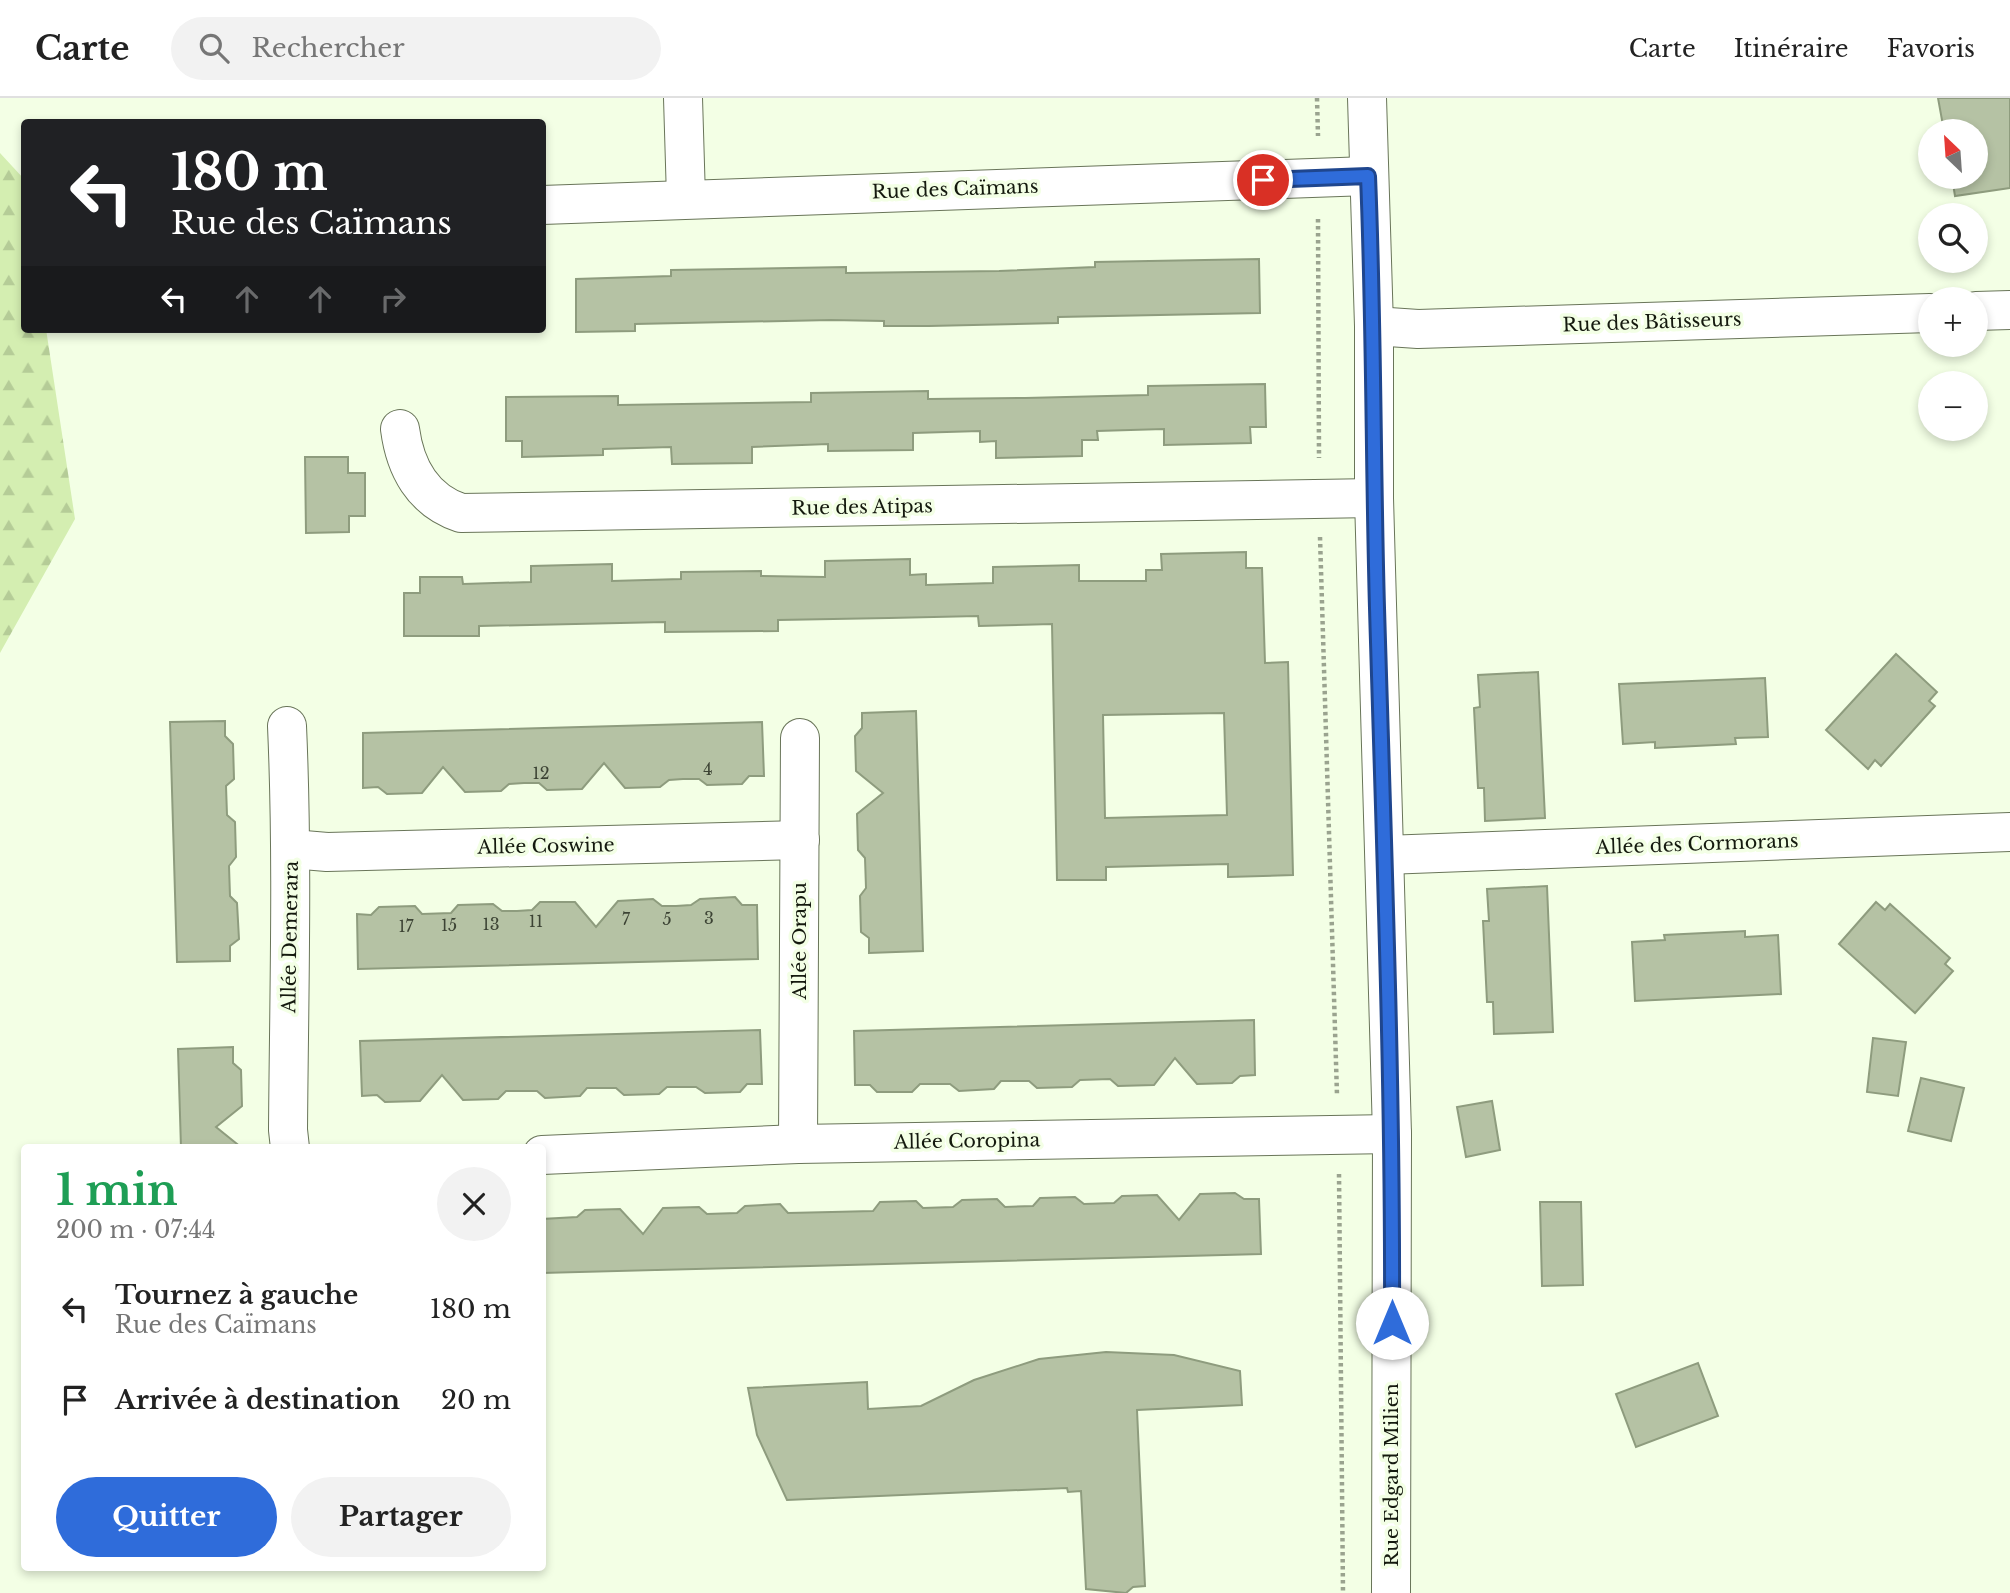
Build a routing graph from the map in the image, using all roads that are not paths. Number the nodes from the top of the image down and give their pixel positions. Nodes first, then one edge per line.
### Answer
1 (684, 98) edge
2 (1367, 98) edge
3 (1368, 176) junction
4 (686, 198) junction
5 (546, 205) edge
6 (2010, 310) edge
7 (1988, 311) edge
8 (1918, 313) edge
9 (1374, 326) junction
10 (400, 429) dead end
11 (1374, 498) junction
12 (287, 726) dead end
13 (800, 738) dead end
14 (2010, 832) edge
15 (800, 840) junction
16 (292, 849) junction
17 (1385, 856) junction
18 (1392, 1134) junction
19 (290, 1144) edge
20 (798, 1144) junction
21 (546, 1155) edge
22 (1391, 1593) edge

1 - 4 street
2 - 3 street, Rue Edgard Milien
3 - 4 street, Rue des Caïmans
3 - 9 street, Rue Edgard Milien
4 - 5 street, Rue des Caïmans
6 - 7 street
8 - 9 street, Rue des Bâtisseurs
9 - 11 street, Rue Edgard Milien
10 - 11 street, Rue des Atipas
11 - 17 street, Rue Edgard Milien
12 - 16 street, Allée Demerara
13 - 15 street, Allée Orapu
14 - 17 street, Allée des Cormorans
15 - 16 street, Allée Coswine
15 - 20 street, Allée Orapu
16 - 19 street, Allée Demerara
17 - 18 street, Rue Edgard Milien
18 - 20 street, Allée Coropina
18 - 22 street, Rue Edgard Milien
20 - 21 street, Allée Coropina

